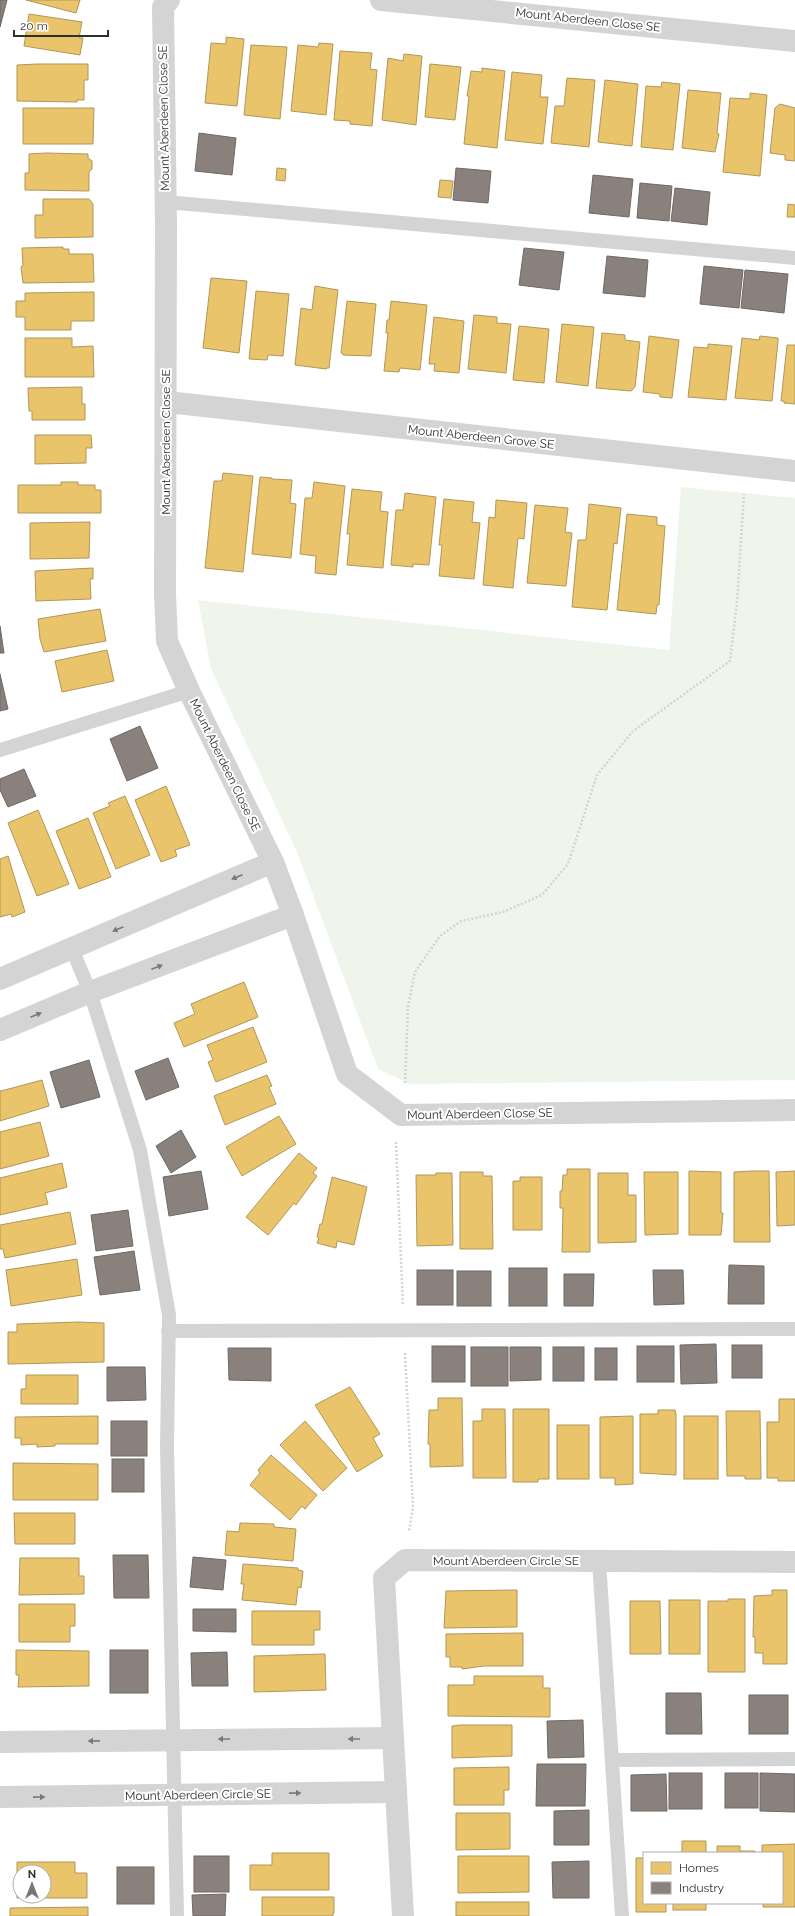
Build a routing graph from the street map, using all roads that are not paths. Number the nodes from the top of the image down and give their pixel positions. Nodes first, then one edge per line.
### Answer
1 (169, 0) edge
2 (381, 0) edge
3 (795, 41) edge
4 (166, 202) junction
5 (795, 258) edge
6 (167, 402) junction
7 (795, 471) edge
8 (189, 691) junction
9 (0, 750) edge
10 (273, 862) junction
11 (293, 915) junction
12 (72, 949) junction
13 (0, 980) edge
14 (90, 992) junction
15 (0, 1030) edge
16 (795, 1110) edge
17 (795, 1329) edge
18 (168, 1331) junction
19 (599, 1561) junction
20 (795, 1562) edge
21 (393, 1738) junction
22 (174, 1740) junction
23 (0, 1742) edge
24 (795, 1759) edge
25 (612, 1760) junction
26 (396, 1792) junction
27 (175, 1795) junction
28 (0, 1797) edge
29 (177, 1916) edge
30 (403, 1916) edge
31 (622, 1916) edge

1 - 4 street, Mount Aberdeen Close SE
2 - 3 street, Mount Aberdeen Close SE
4 - 5 lane
4 - 6 street, Mount Aberdeen Close SE
6 - 7 street, Mount Aberdeen Grove SE
6 - 8 street, Mount Aberdeen Close SE
8 - 9 lane
8 - 10 street, Mount Aberdeen Close SE
10 - 11 street, Mount Aberdeen Close SE
10 -> 12 street
14 -> 11 street
11 - 16 street, Mount Aberdeen Close SE
12 - 13 street
12 - 14 lane
15 -> 14 street
14 - 18 lane
17 - 18 lane
18 - 22 lane
19 - 20 street, Mount Aberdeen Circle SE
19 - 21 street, Mount Aberdeen Circle SE
19 - 25 lane
21 -> 22 street
21 - 26 street, Mount Aberdeen Circle SE
22 -> 23 street
22 - 27 lane
24 - 25 lane
25 - 31 lane
27 -> 26 street, Mount Aberdeen Circle SE
26 - 30 street, Mount Aberdeen Circle SE
28 -> 27 street, Mount Aberdeen Circle SE
27 - 29 lane

